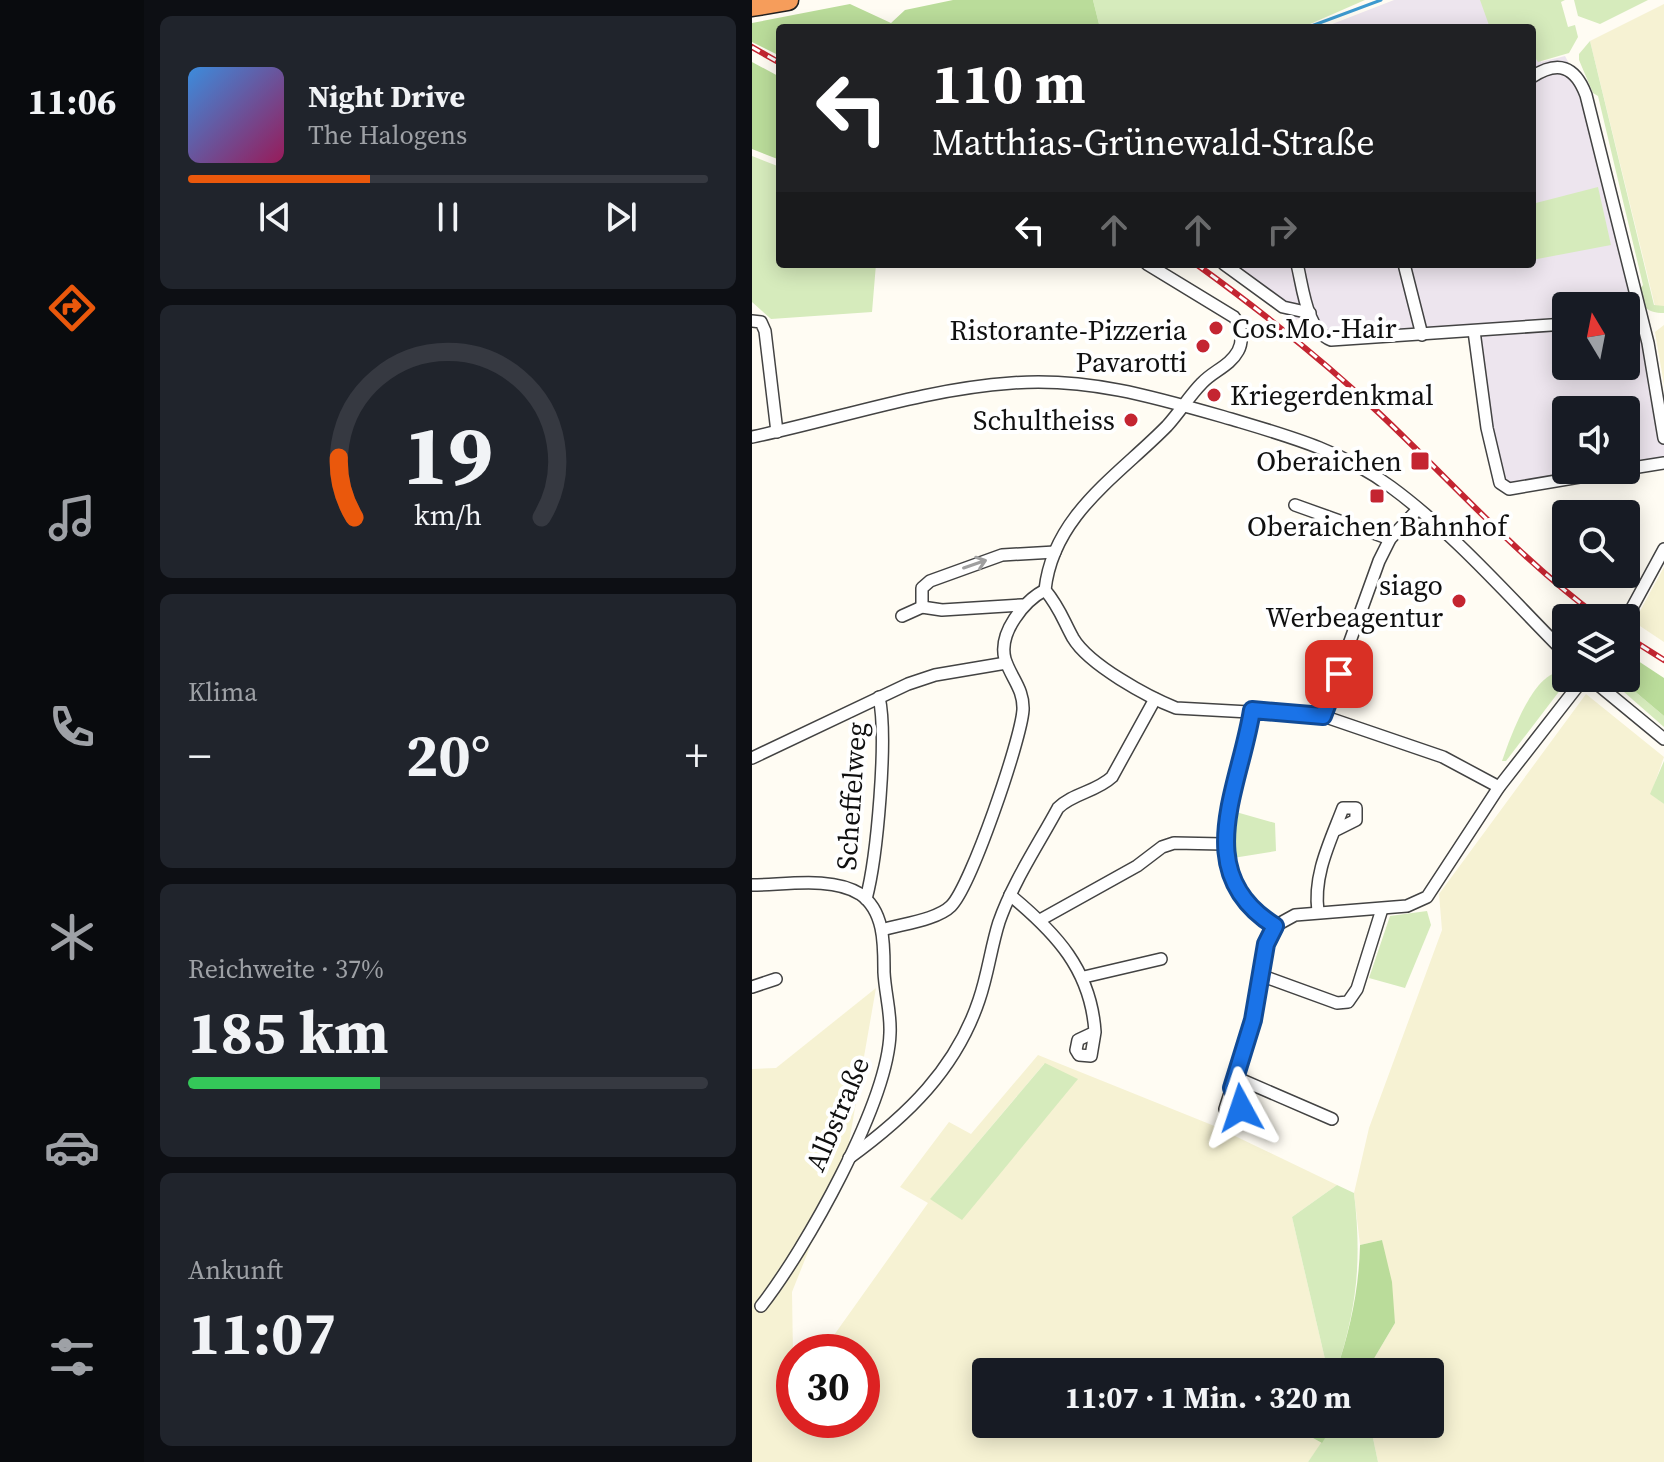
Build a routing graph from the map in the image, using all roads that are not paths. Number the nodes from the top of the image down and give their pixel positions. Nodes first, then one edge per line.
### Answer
1 (788, 0) edge
2 (752, 6) edge
3 (1536, 75) edge
4 (1154, 268) edge
5 (1229, 268) edge
6 (1298, 268) edge
7 (1405, 268) edge
8 (1634, 292) edge
9 (1310, 313) junction
10 (1640, 318) edge
11 (752, 321) edge
12 (1552, 325) edge
13 (1474, 331) junction
14 (1422, 335) junction
15 (1184, 405) junction
16 (777, 432) junction
17 (752, 437) edge
18 (1664, 438) edge
19 (1664, 463) edge
20 (1640, 467) edge
21 (1552, 482) edge
22 (1295, 505) dead end
23 (1418, 509) junction
24 (1390, 539) junction
25 (1664, 549) edge
26 (1055, 552) junction
27 (1045, 590) junction
28 (1634, 604) edge
29 (1022, 605) junction
30 (922, 607) junction
31 (902, 616) dead end
32 (1552, 640) edge
33 (1006, 663) junction
34 (1576, 692) edge
35 (1605, 692) edge
36 (879, 697) junction
37 (1155, 699) junction
38 (1252, 710) junction
39 (1323, 716) junction
40 (1664, 739) edge
41 (752, 758) edge
42 (1499, 787) junction
43 (1334, 831) dead end
44 (1223, 844) junction
45 (752, 885) edge
46 (1010, 895) junction
47 (866, 899) junction
48 (1382, 909) junction
49 (1318, 912) junction
50 (1040, 920) junction
51 (1275, 926) junction
52 (882, 930) junction
53 (1161, 959) dead end
54 (1260, 975) junction
55 (1084, 977) junction
56 (776, 979) dead end
57 (752, 987) edge
58 (1095, 1032) dead end
59 (1332, 1119) dead end
60 (849, 1158) junction
61 (761, 1306) dead end

1 - 2 highway
3 - 8 street
4 - 15 street
5 - 9 street
6 - 9 street
7 - 14 street
9 - 14 street
10 - 18 street
11 - 16 street
12 - 13 street
13 - 14 street
13 - 21 street
15 - 16 street
15 - 23 street
15 - 26 street
16 - 17 street
19 - 20 street
22 - 24 street
23 - 24 street
23 - 32 street
24 - 39 street
25 - 28 street
26 - 27 street
30 -> 26 street
27 - 29 street
27 - 37 street
29 - 30 street
29 - 33 street
30 - 31 street
33 - 36 street
33 - 52 street
34 - 42 street
35 - 40 street
36 - 41 street
36 - 47 street, Scheffelweg
37 - 38 street
37 - 46 street
38 - 39 street
38 - 44 street
39 - 42 street
42 - 48 street
43 - 49 street
44 - 50 street
44 - 51 street
45 - 47 street
46 - 50 street
46 - 60 street
47 - 52 street, Albstraße
48 - 49 street
48 - 54 street
49 - 51 street
50 - 55 street
51 - 54 street
52 - 60 street, Albstraße
53 - 55 street
54 - 59 street
55 - 58 street
56 - 57 street
60 - 61 street, Albstraße

